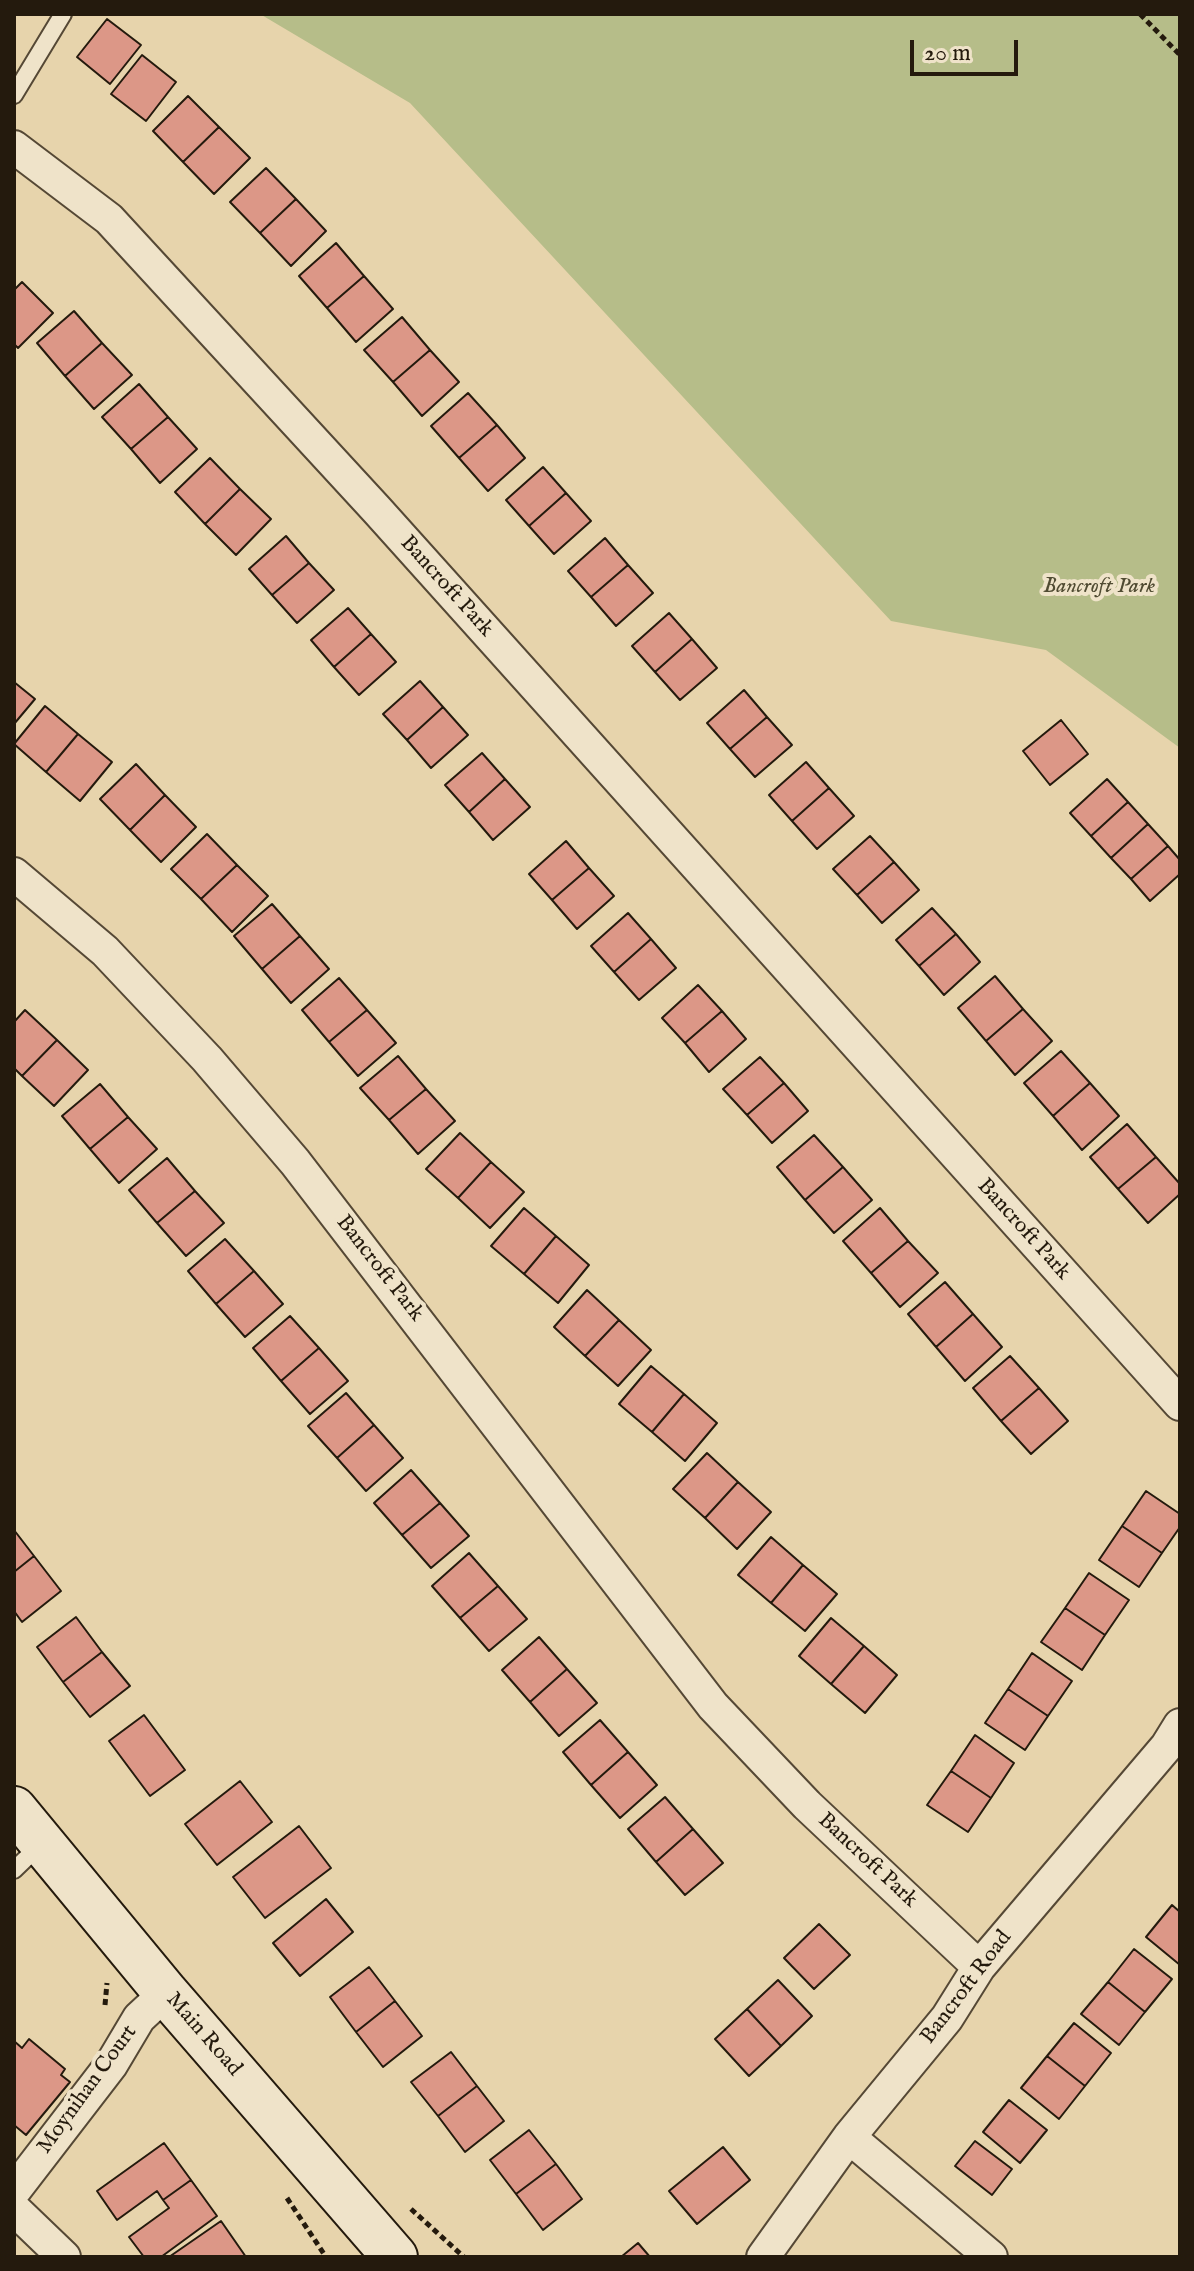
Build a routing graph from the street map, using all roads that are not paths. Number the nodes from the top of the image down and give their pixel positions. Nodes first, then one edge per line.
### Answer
1 (63, 14) edge
2 (14, 95) edge
3 (14, 147) edge
4 (14, 874) edge
5 (1180, 1404) edge
6 (1180, 1725) edge
7 (14, 1809) edge
8 (28, 1857) edge
9 (979, 1967) junction
10 (166, 1993) junction
11 (849, 2137) junction
12 (14, 2191) edge
13 (14, 2209) edge
14 (64, 2257) edge
15 (395, 2257) edge
16 (763, 2257) edge
17 (991, 2257) edge

1 - 2 lane
3 - 5 street, Bancroft Park
4 - 9 street, Bancroft Park
6 - 9 street, Bancroft Road
7 - 8 street, Main Road
8 - 10 street, Main Road
9 - 11 street, Bancroft Road
10 - 12 street, Moynihan Court
10 - 15 street, Main Road
11 - 16 street, Bancroft Road
11 - 17 street
13 - 14 street

